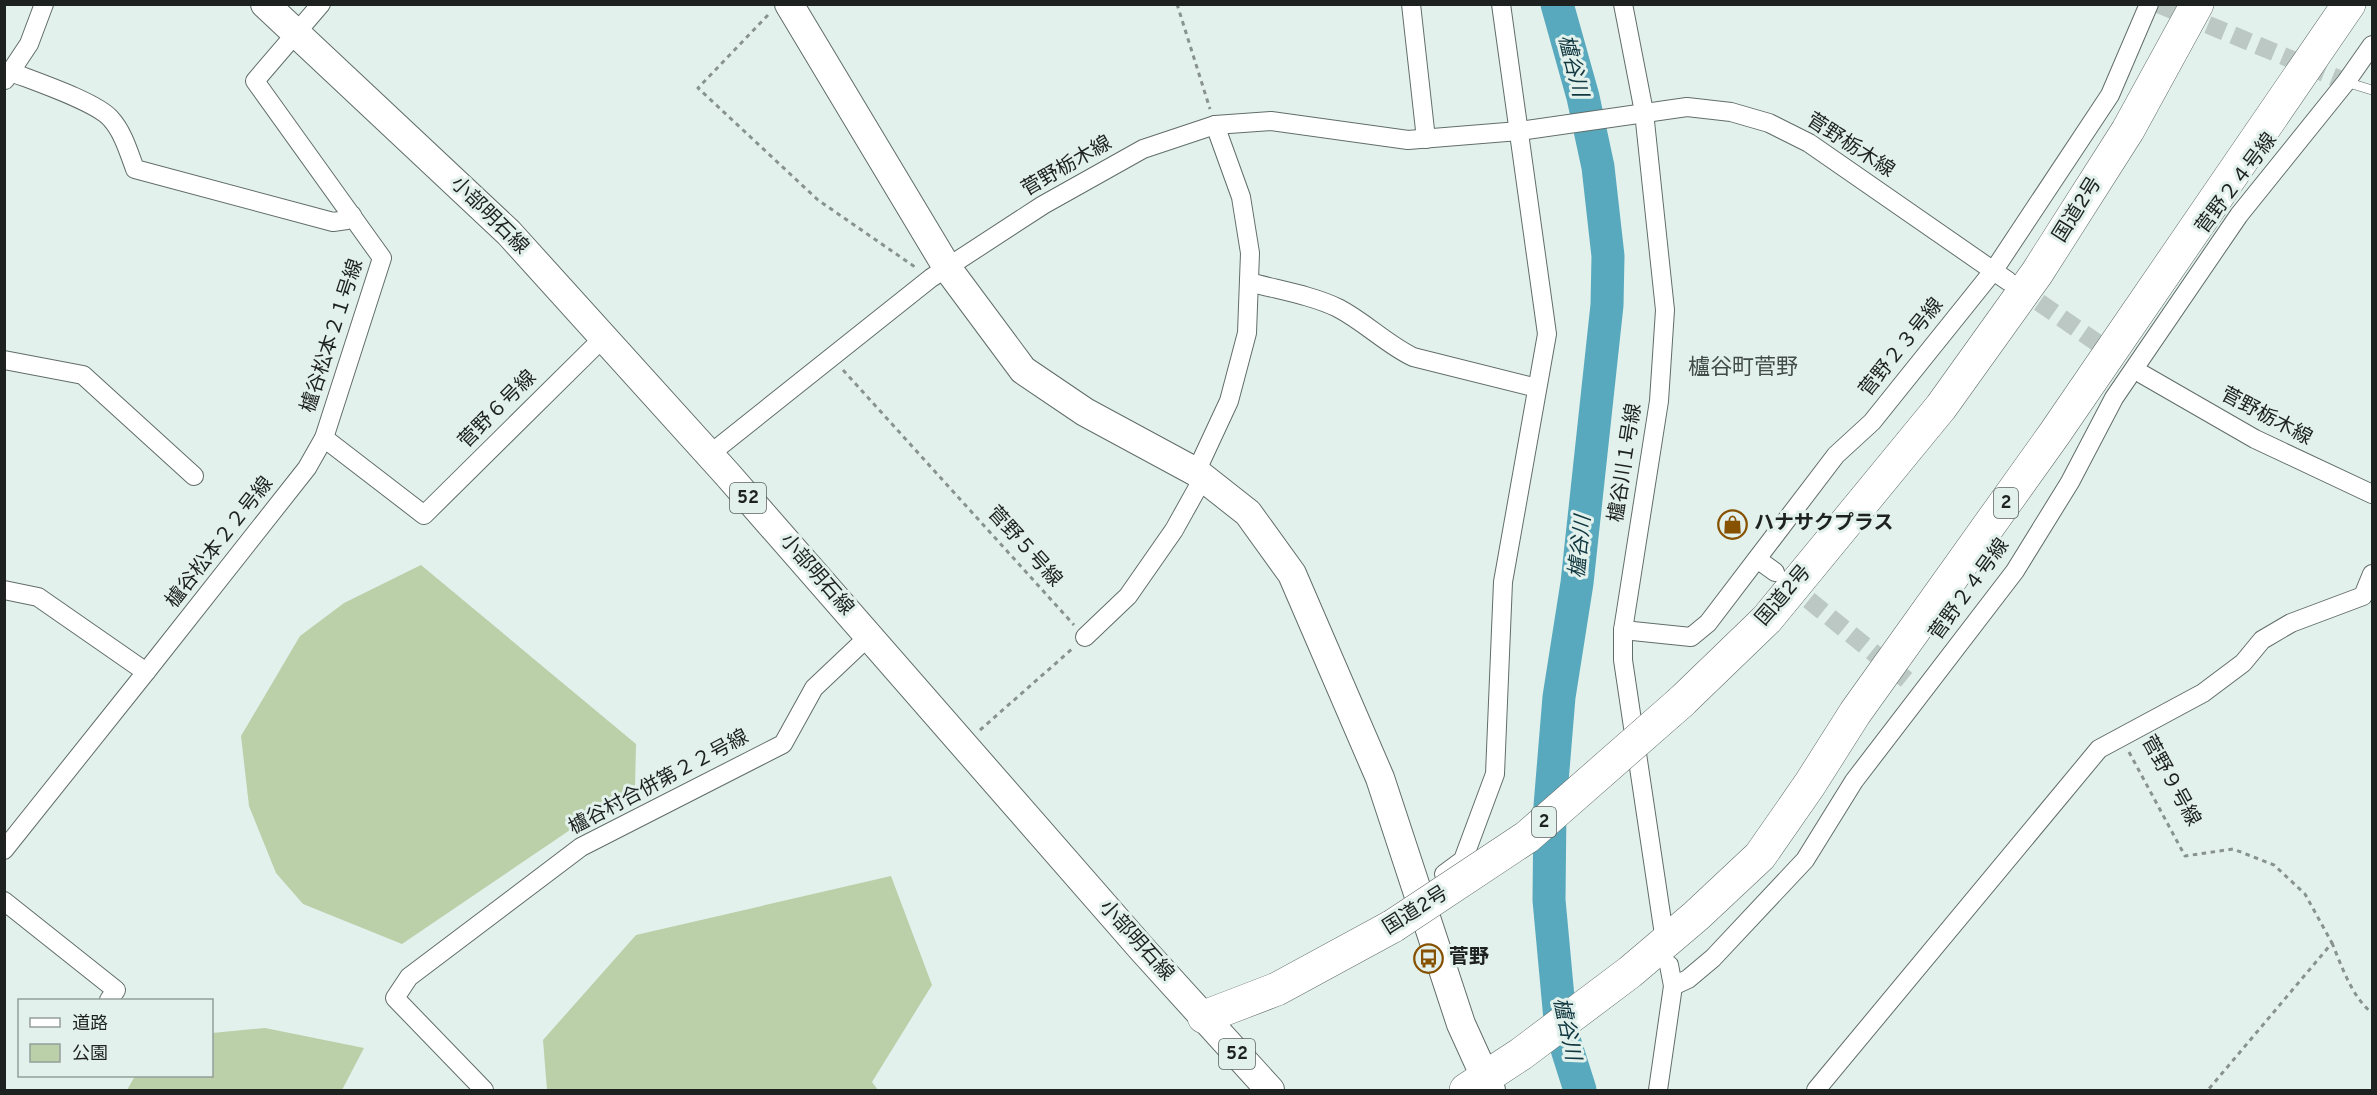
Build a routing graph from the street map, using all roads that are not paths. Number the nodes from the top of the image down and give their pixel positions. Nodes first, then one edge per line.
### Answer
1 (44, 4) edge
2 (265, 4) edge
3 (321, 4) edge
4 (1411, 4) edge
5 (2149, 4) edge
6 (2197, 4) edge
7 (2349, 4) edge
8 (1624, 5) edge
9 (1501, 6) edge
10 (779, 9) edge
11 (297, 33) junction
12 (2373, 45) edge
13 (8, 76) edge
14 (2346, 82) junction
15 (2373, 90) edge
16 (1644, 112) junction
17 (1215, 125) junction
18 (1520, 131) junction
19 (1426, 139) junction
20 (352, 215) junction
21 (940, 274) junction
22 (2001, 276) junction
23 (1249, 282) junction
24 (604, 337) junction
25 (4, 360) edge
26 (2142, 374) tunnel mouth
27 (1537, 388) junction
28 (324, 438) junction
29 (710, 454) junction
30 (1199, 475) junction
31 (194, 476) dead end
32 (2373, 494) edge
33 (424, 515) joint
34 (1757, 559) junction
35 (1775, 572) tunnel mouth
36 (2373, 574) edge
37 (4, 590) edge
38 (1623, 630) junction
39 (869, 636) junction
40 (1085, 637) road end
41 (146, 672) junction
42 (4, 850) edge
43 (1418, 893) junction
44 (4, 902) edge
45 (1663, 928) dead end
46 (1669, 965) dead end
47 (1673, 986) junction
48 (110, 999) edge
49 (1204, 1017) junction
50 (1481, 1087) edge
51 (484, 1090) edge
52 (1270, 1090) edge
53 (1658, 1090) edge
54 (1816, 1090) edge

1 - 13 street
2 - 11 main road, 小部明石線 / 52
3 - 11 street
4 - 19 street
5 - 22 street, 菅野２３号線
6 - 49 highway, 国道2号 / 2, bridge
7 - 50 highway, 2
8 - 16 street, 櫨谷川１号線
9 - 18 street
10 - 21 main road
11 - 20 street, 櫨谷松本２１号線
11 - 24 main road, 小部明石線 / 52
12 - 14 street, 菅野２４号線
13 - 20 street
14 - 15 lane
14 - 47 street, 菅野２４号線
16 - 18 street, 菅野栃木線
16 - 22 street, 菅野栃木線
16 - 38 street, 櫨谷川１号線
17 - 19 street, 菅野栃木線
17 - 21 street, 菅野栃木線
17 - 23 street
18 - 19 street, 菅野栃木線
18 - 27 street
20 - 28 street, 櫨谷松本２１号線
21 - 29 street, 菅野栃木線
21 - 30 main road
22 - 34 street, 菅野２３号線
23 - 27 street
23 - 30 street
24 - 29 main road, 小部明石線 / 52
24 - 33 street, 菅野６号線
25 - 31 street
26 - 32 street, 菅野栃木線
27 - 43 street
28 - 33 street, 櫨谷松本２１号線
28 - 41 street, 櫨谷松本２２号線
29 - 39 main road, 小部明石線 / 52
30 - 40 street
30 - 43 main road
34 - 35 street
34 - 38 street, 菅野２３号線
36 - 54 street, 菅野９号線
37 - 41 street
38 - 45 street, 櫨谷川１号線
39 - 49 main road, 小部明石線 / 52
39 - 51 street, 櫨谷村合併第２２号線
41 - 42 street, 櫨谷松本２２号線
43 - 50 main road
44 - 48 street
46 - 47 street
47 - 53 street
49 - 52 main road, 小部明石線 / 52

